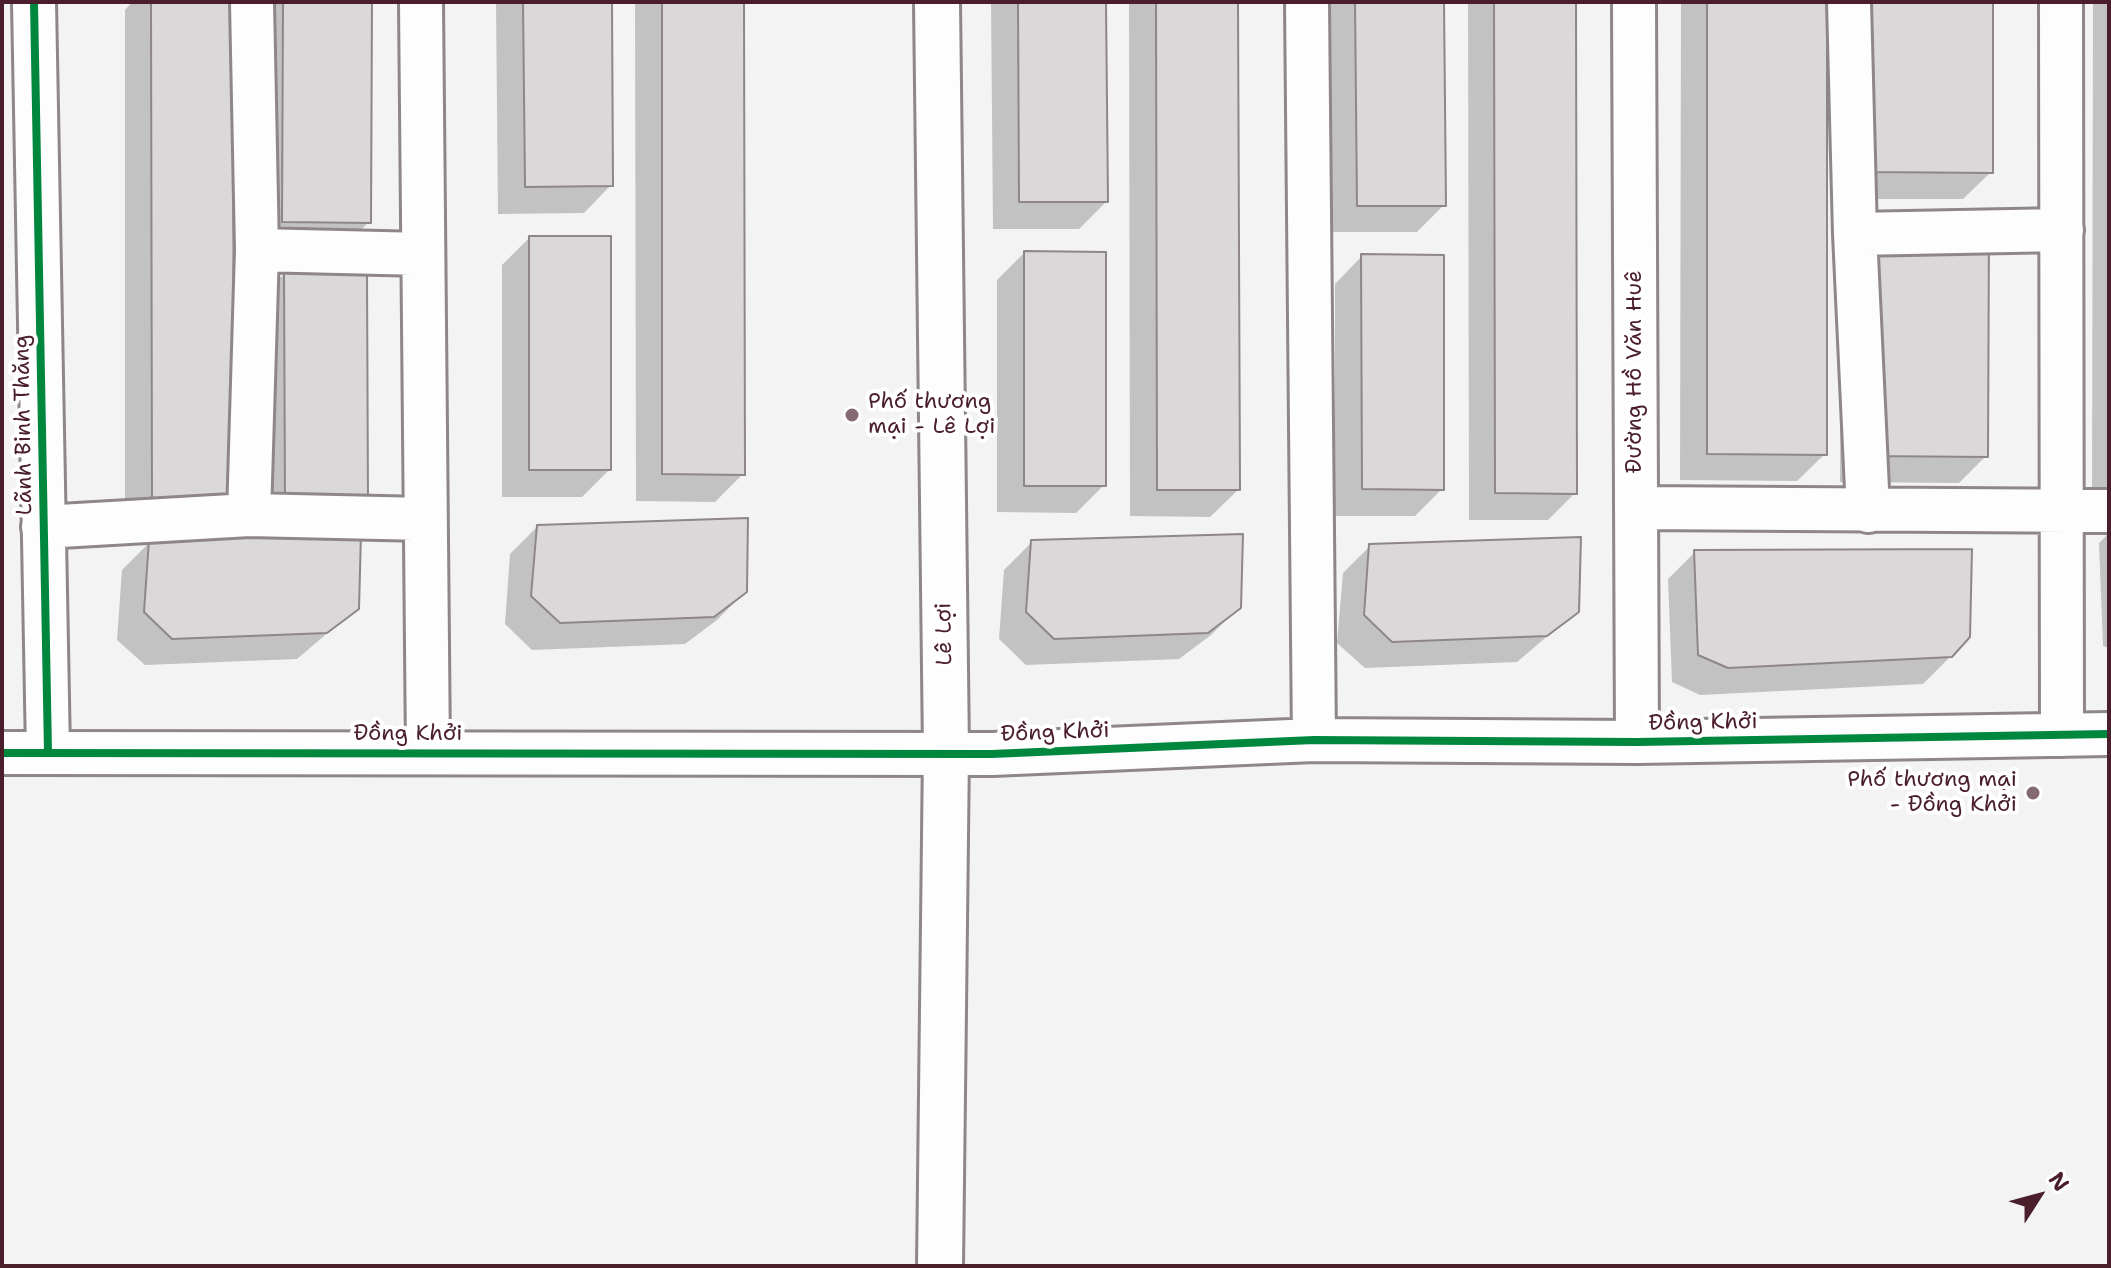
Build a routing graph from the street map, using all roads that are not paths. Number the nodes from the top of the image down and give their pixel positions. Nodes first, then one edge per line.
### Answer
1 (34, 2) edge
2 (252, 2) edge
3 (421, 2) edge
4 (937, 2) edge
5 (1307, 2) edge
6 (1634, 2) edge
7 (1849, 2) edge
8 (2061, 2) edge
9 (2062, 230) junction
10 (1855, 234) junction
11 (257, 250) junction
12 (423, 254) junction
13 (1636, 508) junction
14 (1868, 511) junction
15 (2109, 511) edge
16 (2062, 513) junction
17 (249, 515) junction
18 (425, 519) junction
19 (43, 527) junction
20 (2109, 734) edge
21 (2062, 735) junction
22 (1314, 740) junction
23 (1637, 742) junction
24 (946, 751) junction
25 (48, 752) junction
26 (428, 752) junction
27 (2, 753) edge
28 (940, 1266) edge

1 - 19 street, Lãnh Binh Thăng
2 - 11 street
3 - 12 street
4 - 24 main road, Lê Lợi
5 - 22 street
6 - 13 street, Đường Hồ Văn Huê
7 - 10 street
8 - 9 street
9 - 10 street
9 - 16 street
10 - 14 street
11 - 12 street
11 - 17 street
12 - 18 street
13 - 14 street
13 - 23 street, Đường Hồ Văn Huê
14 - 16 street
15 - 16 street
16 - 21 street
17 - 18 street
17 - 19 street
18 - 26 street
19 - 25 street, Lãnh Binh Thăng
20 - 21 street, Đồng Khởi
21 - 23 street, Đồng Khởi
22 - 23 street, Đồng Khởi
22 - 24 street, Đồng Khởi
24 - 26 street, Đồng Khởi
24 - 28 main road, Lê Lợi
25 - 26 street, Đồng Khởi
25 - 27 street, Đồng Khởi

